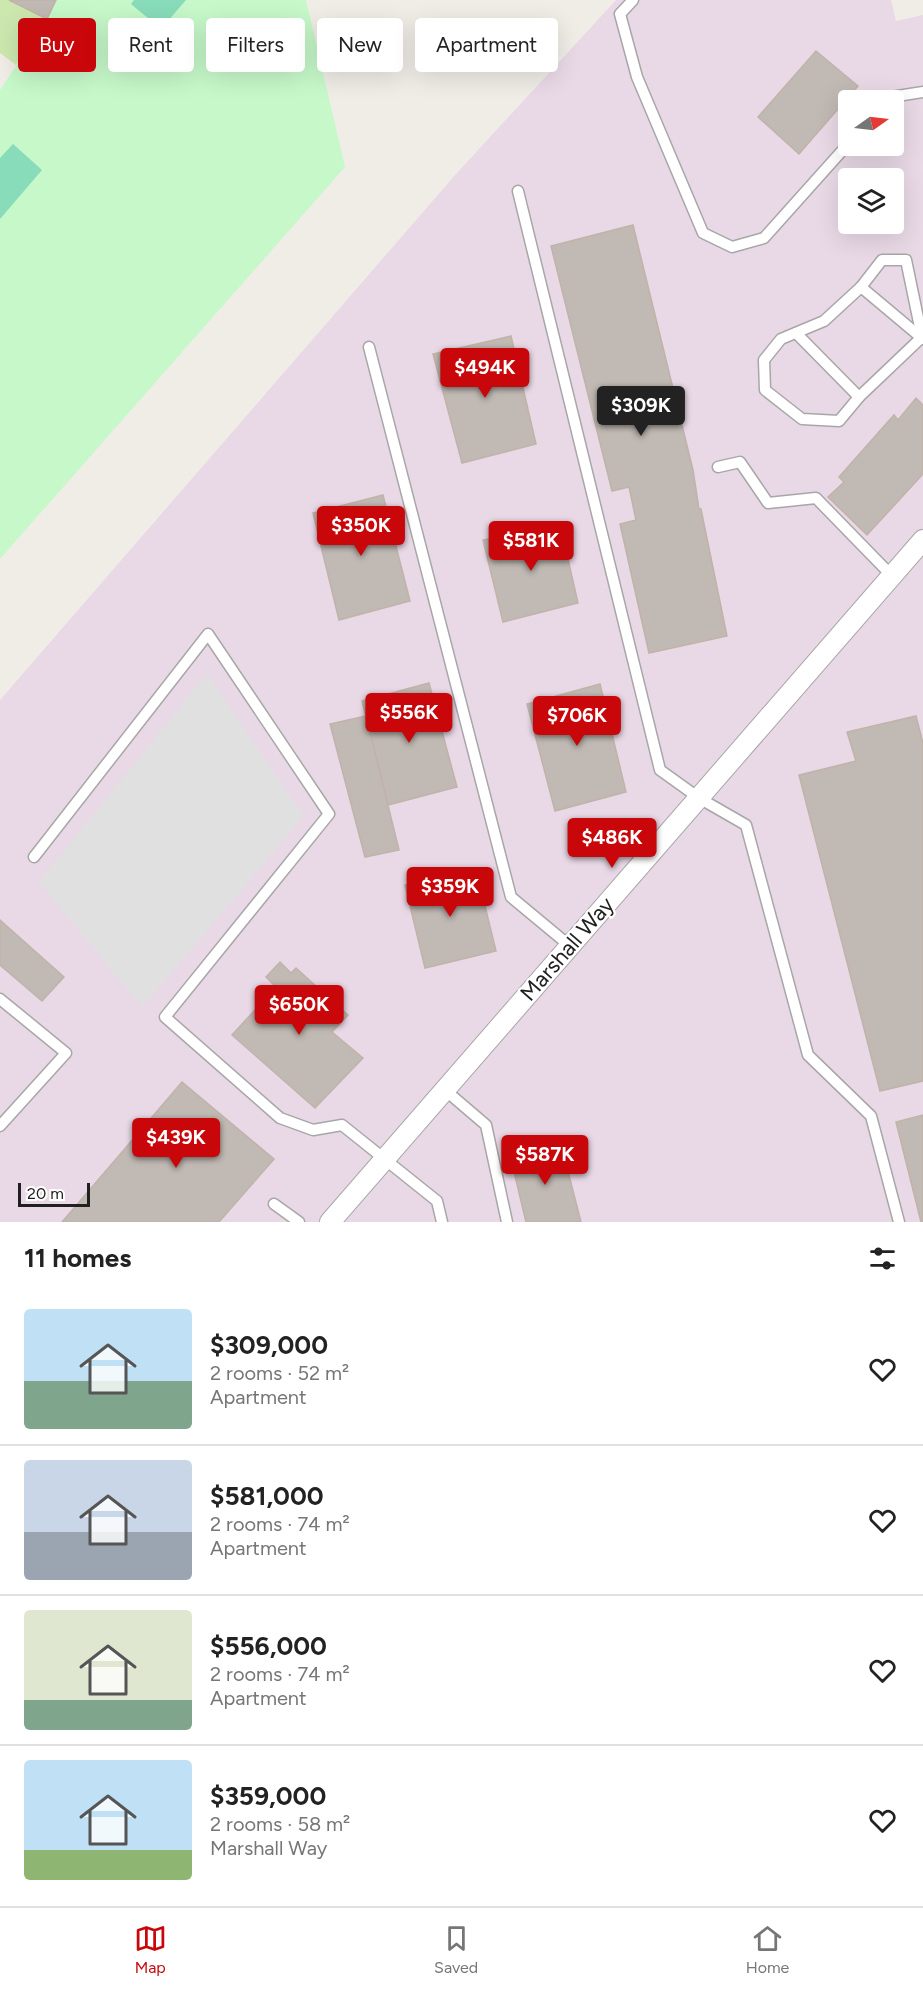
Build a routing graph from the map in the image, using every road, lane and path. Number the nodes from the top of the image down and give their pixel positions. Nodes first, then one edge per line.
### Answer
1 (633, 0) edge
2 (923, 92) edge
3 (904, 95) edge
4 (838, 155) edge
5 (518, 190) dead end
6 (861, 286) junction
7 (796, 333) junction
8 (922, 338) edge
9 (369, 347) dead end
10 (859, 397) junction
11 (718, 467) dead end
12 (923, 540) edge
13 (892, 576) junction
14 (699, 798) junction
15 (34, 857) dead end
16 (570, 946) junction
17 (2, 1003) edge
18 (445, 1090) junction
19 (0, 1126) edge
20 (385, 1159) junction
21 (274, 1204) dead end
22 (299, 1222) edge
23 (330, 1222) edge
24 (442, 1222) edge
25 (507, 1222) edge
26 (899, 1222) edge

1 - 4 lane
2 - 3 lane
5 - 14 lane
6 - 7 lane
6 - 8 lane
6 - 8 lane
7 - 10 lane
7 - 10 lane
8 - 10 lane
9 - 16 lane
11 - 13 lane
12 - 13 street, Marshall Way
13 - 14 street, Marshall Way
14 - 16 street, Marshall Way
14 - 26 lane
15 - 20 lane
16 - 18 street, Marshall Way
17 - 19 lane
18 - 20 street, Marshall Way
18 - 25 lane
20 - 23 street, Marshall Way
20 - 24 lane
21 - 22 lane

